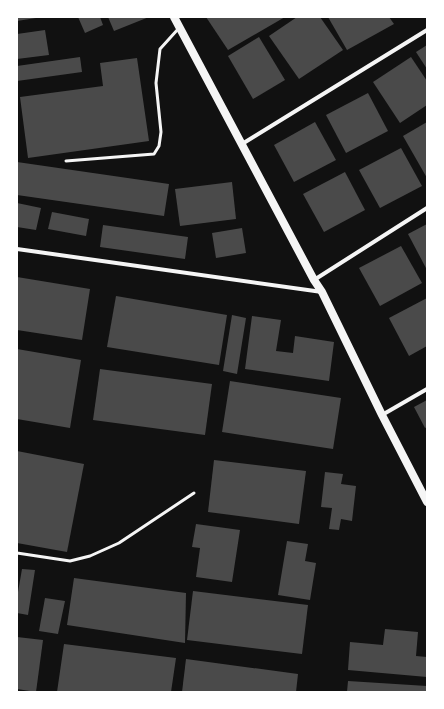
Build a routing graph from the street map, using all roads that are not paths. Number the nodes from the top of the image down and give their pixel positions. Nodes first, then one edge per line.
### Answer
1 (174, 17) edge
2 (179, 28) junction
3 (427, 30) edge
4 (241, 144) junction
5 (66, 160) dead end
6 (427, 208) edge
7 (17, 249) edge
8 (314, 280) junction
9 (322, 292) junction
10 (427, 389) edge
11 (382, 415) junction
12 (194, 492) dead end
13 (427, 502) edge
14 (17, 553) edge

1 - 2 main road
2 - 4 main road
2 - 5 lane
3 - 4 street
4 - 8 main road
6 - 8 street
7 - 9 street
8 - 9 main road
9 - 11 main road
10 - 11 street
11 - 13 main road
12 - 14 lane

